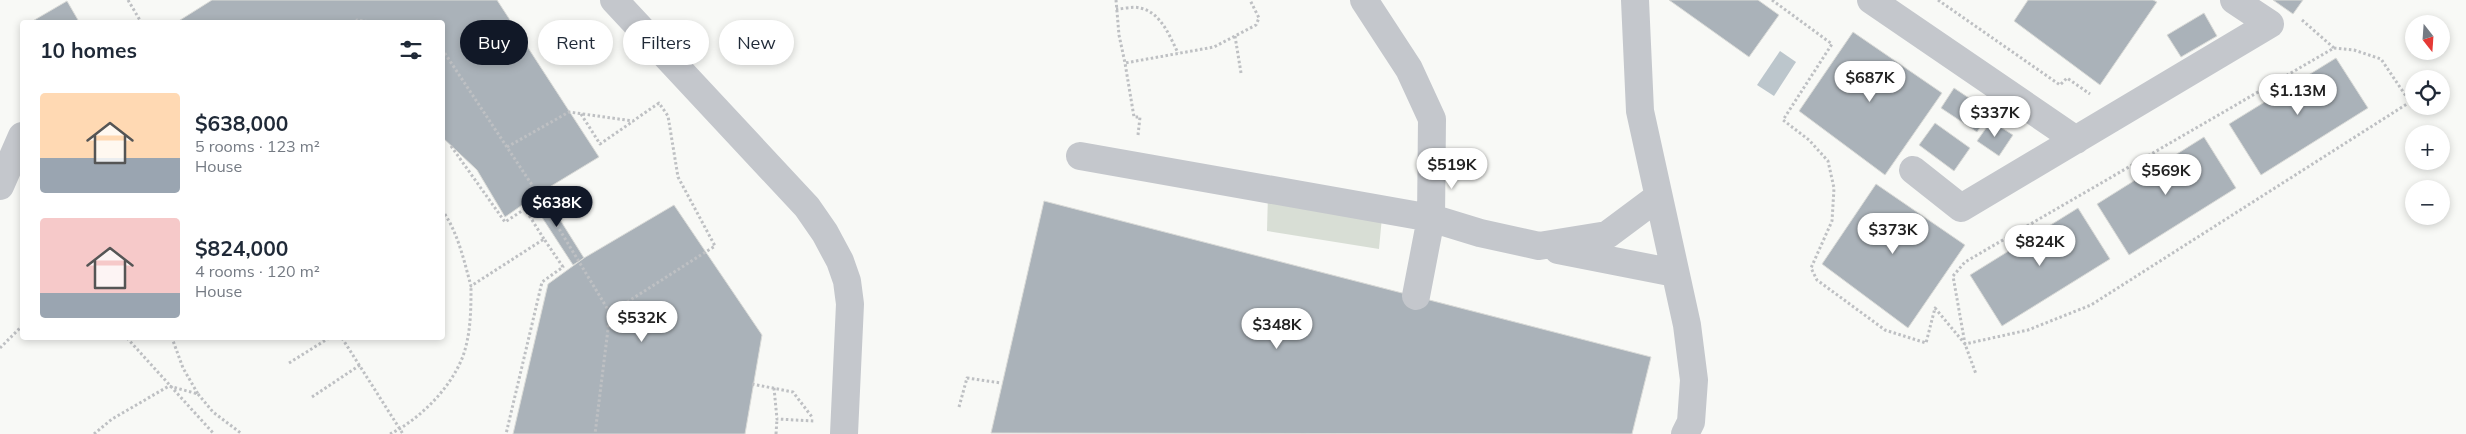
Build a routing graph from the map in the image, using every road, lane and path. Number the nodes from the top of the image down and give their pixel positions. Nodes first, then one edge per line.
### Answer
1 (128, 0) edge
2 (614, 0) edge
3 (1116, 0) edge
4 (1250, 0) edge
5 (1364, 0) edge
6 (1635, 0) edge
7 (1772, 0) edge
8 (1871, 0) edge
9 (1938, 0) edge
10 (2234, 0) edge
11 (1116, 9) junction
12 (140, 20) edge
13 (2270, 24) junction
14 (1235, 36) junction
15 (2334, 48) junction
16 (445, 54) edge
17 (1178, 54) junction
18 (1125, 63) junction
19 (1241, 73) dead end
20 (2093, 98) dead end
21 (581, 114) junction
22 (1140, 117) dead end
23 (633, 121) junction
24 (2076, 140) junction
25 (20, 141) edge
26 (451, 146) dead end
27 (507, 147) junction
28 (1080, 156) dead end
29 (1913, 170) dead end
30 (0, 186) edge
31 (1658, 197) junction
32 (445, 214) edge
33 (1431, 218) junction
34 (544, 239) junction
35 (1539, 246) junction
36 (1675, 273) junction
37 (471, 286) junction
38 (1416, 296) dead end
39 (610, 313) junction
40 (20, 328) edge
41 (129, 340) edge
42 (173, 340) edge
43 (326, 340) edge
44 (343, 340) edge
45 (1965, 344) junction
46 (0, 348) edge
47 (289, 363) dead end
48 (360, 365) junction
49 (1976, 374) dead end
50 (1002, 383) dead end
51 (752, 384) dead end
52 (169, 386) junction
53 (774, 388) junction
54 (198, 394) junction
55 (312, 397) dead end
56 (959, 407) dead end
57 (777, 419) junction
58 (814, 421) junction
59 (400, 429) junction
60 (832, 431) edge
61 (94, 434) edge
62 (214, 434) edge
63 (241, 434) edge
64 (390, 434) edge
65 (403, 434) edge
66 (506, 434) edge
67 (595, 434) edge
68 (776, 434) edge
69 (1685, 434) edge

1 - 12 path
2 - 60 street
3 - 11 path
4 - 14 path
5 - 33 street
6 - 31 street
7 - 45 path
8 - 24 street
9 - 20 path
10 - 13 street
11 - 17 path
11 - 18 path
13 - 15 path
13 - 24 street
14 - 17 path
14 - 19 path
15 - 45 path
15 - 45 path
16 - 27 path
17 - 18 path
18 - 22 path
21 - 23 path
21 - 23 path
21 - 27 path
23 - 39 path
24 - 29 street
25 - 30 street
26 - 34 path
27 - 39 path
28 - 33 street
31 - 35 street
31 - 36 street
32 - 37 path
33 - 35 street
33 - 38 street
34 - 37 path
34 - 66 path
35 - 36 street
36 - 69 street
37 - 59 path
39 - 67 path
40 - 46 path
41 - 52 path
42 - 54 path
43 - 47 path
44 - 48 path
45 - 49 path
48 - 55 path
48 - 59 path
50 - 56 path
51 - 53 path
52 - 54 path
52 - 61 path
52 - 62 path
53 - 57 path
53 - 58 path
54 - 63 path
57 - 58 path
57 - 68 path
58 - 60 path
59 - 64 path
59 - 65 path

